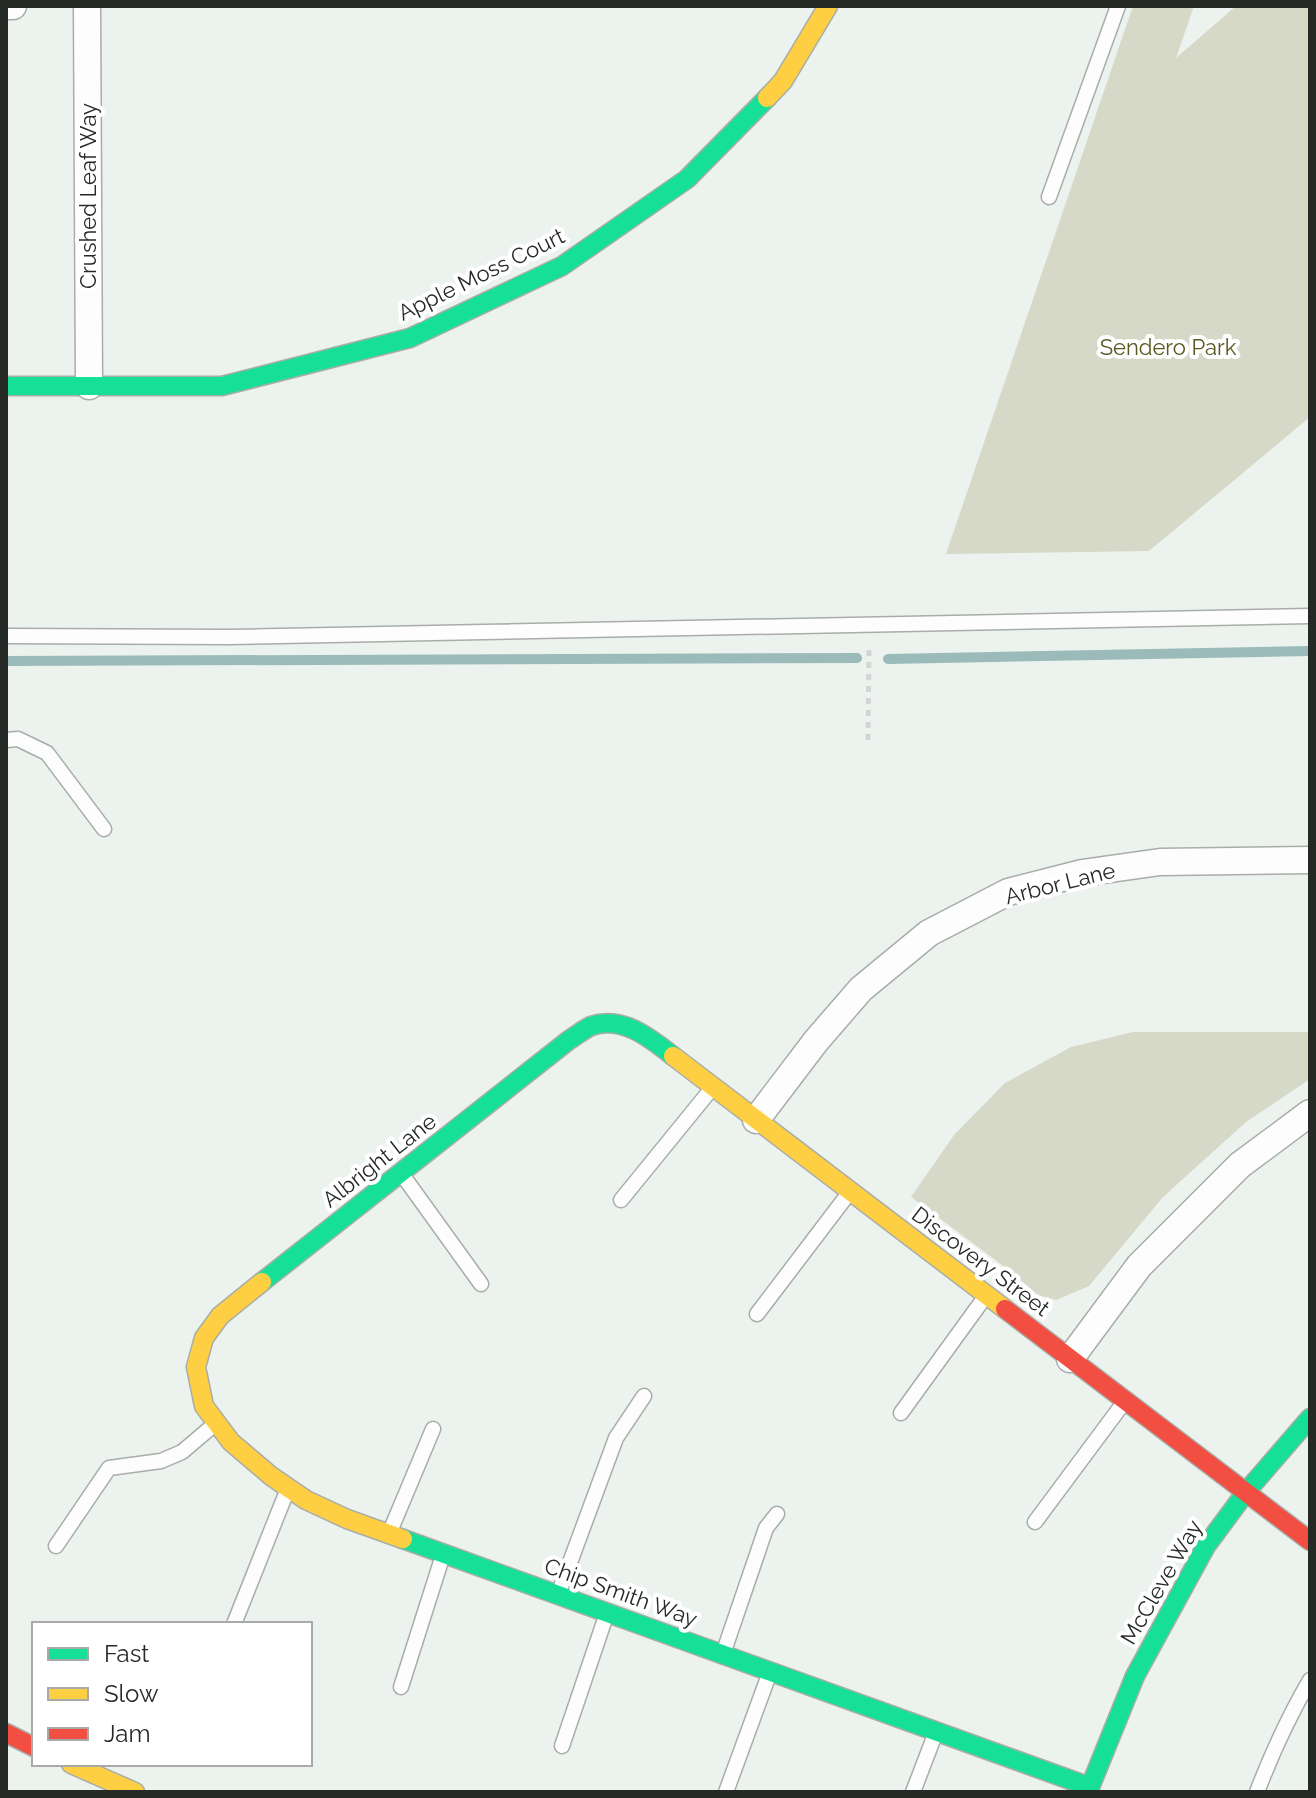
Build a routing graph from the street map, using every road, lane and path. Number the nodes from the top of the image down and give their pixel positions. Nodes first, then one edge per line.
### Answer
1 (6, 6) edge
2 (13, 6) edge
3 (87, 6) edge
4 (828, 6) edge
5 (1118, 6) edge
6 (1049, 197) dead end
7 (6, 386) edge
8 (89, 386) junction
9 (1310, 616) edge
10 (868, 633) dead end
11 (6, 636) edge
12 (6, 740) edge
13 (868, 740) dead end
14 (104, 829) dead end
15 (1310, 860) edge
16 (619, 1023) joint
17 (713, 1087) junction
18 (1310, 1113) edge
19 (756, 1120) junction
20 (401, 1173) junction
21 (850, 1192) junction
22 (621, 1200) dead end
23 (481, 1284) dead end
24 (986, 1295) junction
25 (757, 1314) dead end
26 (1070, 1359) junction
27 (196, 1367) joint
28 (644, 1396) dead end
29 (1125, 1401) junction
30 (901, 1413) dead end
31 (1310, 1418) edge
32 (217, 1422) junction
33 (433, 1429) dead end
34 (288, 1488) junction
35 (1246, 1492) junction
36 (777, 1514) dead end
37 (1035, 1522) dead end
38 (389, 1534) junction
39 (1310, 1541) edge
40 (56, 1546) dead end
41 (444, 1554) junction
42 (557, 1595) junction
43 (607, 1613) junction
44 (235, 1622) edge
45 (722, 1655) junction
46 (770, 1671) junction
47 (1310, 1680) edge
48 (401, 1687) dead end
49 (936, 1731) junction
50 (6, 1733) edge
51 (32, 1746) edge
52 (562, 1746) dead end
53 (76, 1766) edge
54 (1089, 1789) edge
55 (135, 1792) edge
56 (726, 1792) edge
57 (913, 1792) edge
58 (1257, 1792) edge

1 - 2 street
3 - 8 street, Crushed Leaf Way
4 - 8 street, Apple Moss Court
5 - 6 lane
7 - 8 street, Apple Moss Court
9 - 11 lane
10 - 13 path
12 - 14 lane
15 - 19 street, Arbor Lane
16 - 17 street, Discovery Street
16 - 20 street, Albright Lane
17 - 19 street, Discovery Street
17 - 22 lane
18 - 26 street
19 - 21 street, Discovery Street
20 - 23 lane
20 - 27 street, Albright Lane
21 - 24 street, Discovery Street
21 - 25 lane
24 - 26 street, Discovery Street
24 - 30 lane
26 - 29 street, Discovery Street
27 - 32 street, Chip Smith Way
28 - 42 lane
29 - 35 street, Discovery Street
29 - 37 lane
31 - 35 street, McCleve Way
32 - 34 street, Chip Smith Way
32 - 40 lane
33 - 38 lane
34 - 38 street, Chip Smith Way
34 - 44 lane
35 - 39 street, Discovery Street
35 - 54 street, McCleve Way
36 - 45 lane
38 - 41 street, Chip Smith Way
41 - 42 street, Chip Smith Way
41 - 48 lane
42 - 43 street, Chip Smith Way
43 - 45 street, Chip Smith Way
43 - 52 lane
45 - 46 street, Chip Smith Way
46 - 49 street, Chip Smith Way
46 - 56 lane
47 - 58 lane
49 - 54 street, Chip Smith Way
49 - 57 lane
50 - 51 street
53 - 55 street

